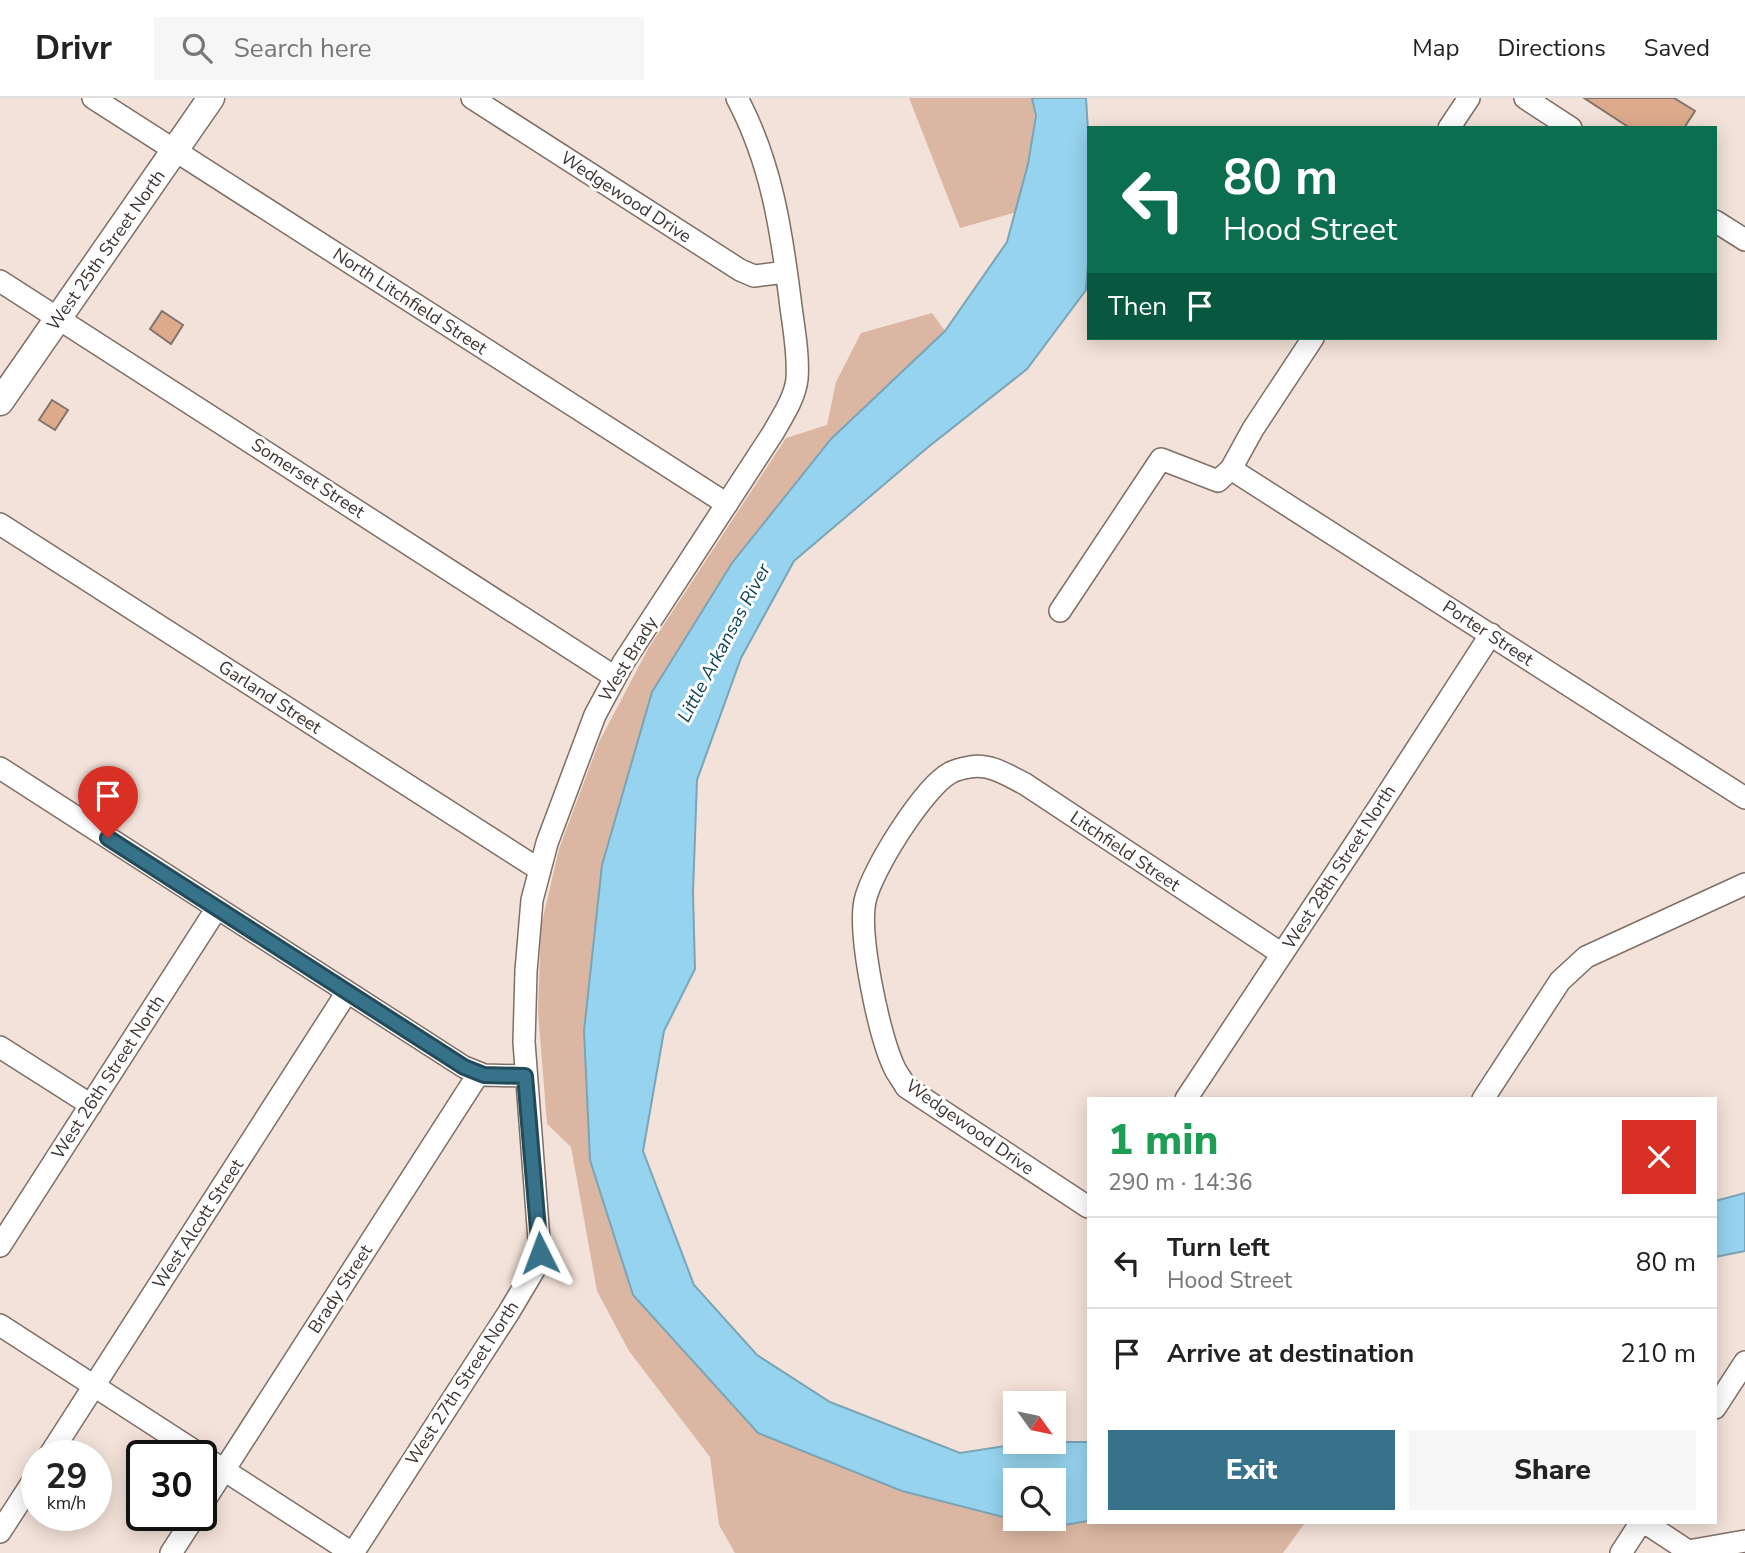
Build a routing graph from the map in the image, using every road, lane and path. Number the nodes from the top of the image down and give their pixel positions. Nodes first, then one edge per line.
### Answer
1 (93, 98) edge
2 (211, 98) edge
3 (472, 98) edge
4 (737, 98) edge
5 (1469, 98) edge
6 (1525, 98) edge
7 (1450, 126) edge
8 (1568, 126) edge
9 (175, 150) junction
10 (1717, 222) edge
11 (1745, 240) edge
12 (786, 272) junction
13 (0, 281) edge
14 (58, 318) junction
15 (1312, 340) edge
16 (0, 402) edge
17 (1231, 469) junction
18 (727, 504) junction
19 (0, 524) edge
20 (1060, 611) dead end
21 (1490, 634) junction
22 (615, 677) junction
23 (0, 768) edge
24 (962, 769) joint
25 (1745, 798) edge
26 (540, 870) junction
27 (1745, 884) edge
28 (217, 908) junction
29 (1282, 954) junction
30 (347, 992) junction
31 (0, 1047) edge
32 (479, 1073) junction
33 (525, 1076) junction
34 (1187, 1097) edge
35 (1484, 1097) edge
36 (91, 1105) junction
37 (1087, 1206) edge
38 (0, 1247) edge
39 (0, 1325) edge
40 (1745, 1362) edge
41 (94, 1387) junction
42 (1717, 1405) edge
43 (59, 1440) edge
44 (224, 1471) junction
45 (217, 1482) edge
46 (21, 1500) edge
47 (1641, 1524) edge
48 (1645, 1524) edge
49 (185, 1531) edge
50 (0, 1532) edge
51 (1745, 1541) edge
52 (1689, 1552) edge
53 (171, 1553) edge
54 (352, 1553) edge
55 (1621, 1553) edge

1 - 9 street, North Litchfield Street
2 - 9 main road, West 25th Street North
3 - 12 street, Wedgewood Drive
4 - 12 street, West Brady
5 - 7 street
6 - 8 street
9 - 14 main road, West 25th Street North
9 - 18 street, North Litchfield Street
10 - 11 street
12 - 18 street, West Brady
13 - 14 street, Somerset Street
14 - 16 main road, West 25th Street North
14 - 22 street, Somerset Street
15 - 17 street
17 - 20 street
17 - 21 street, Porter Street
18 - 22 street, West Brady
19 - 26 street, Garland Street
21 - 25 street, Porter Street
21 - 29 street, West 28th Street North
22 - 26 street, West Brady
23 - 28 street
24 - 29 street, Litchfield Street
24 - 37 street, Wedgewood Drive
26 - 33 street, West Brady
27 - 35 street
28 - 30 street
28 - 36 street, West 26th Street North
29 - 34 street, West 28th Street North
30 - 32 street
30 - 41 street, West Alcott Street
31 - 36 street
32 - 33 street
32 - 44 street, Brady Street
33 - 54 street, West 27th Street North
36 - 38 street, West 26th Street North
39 - 41 street
40 - 42 street
41 - 43 street, West Alcott Street
41 - 44 street
44 - 45 street, Brady Street
44 - 54 street
46 - 50 street
47 - 55 street
48 - 52 street
49 - 53 street
51 - 52 street

